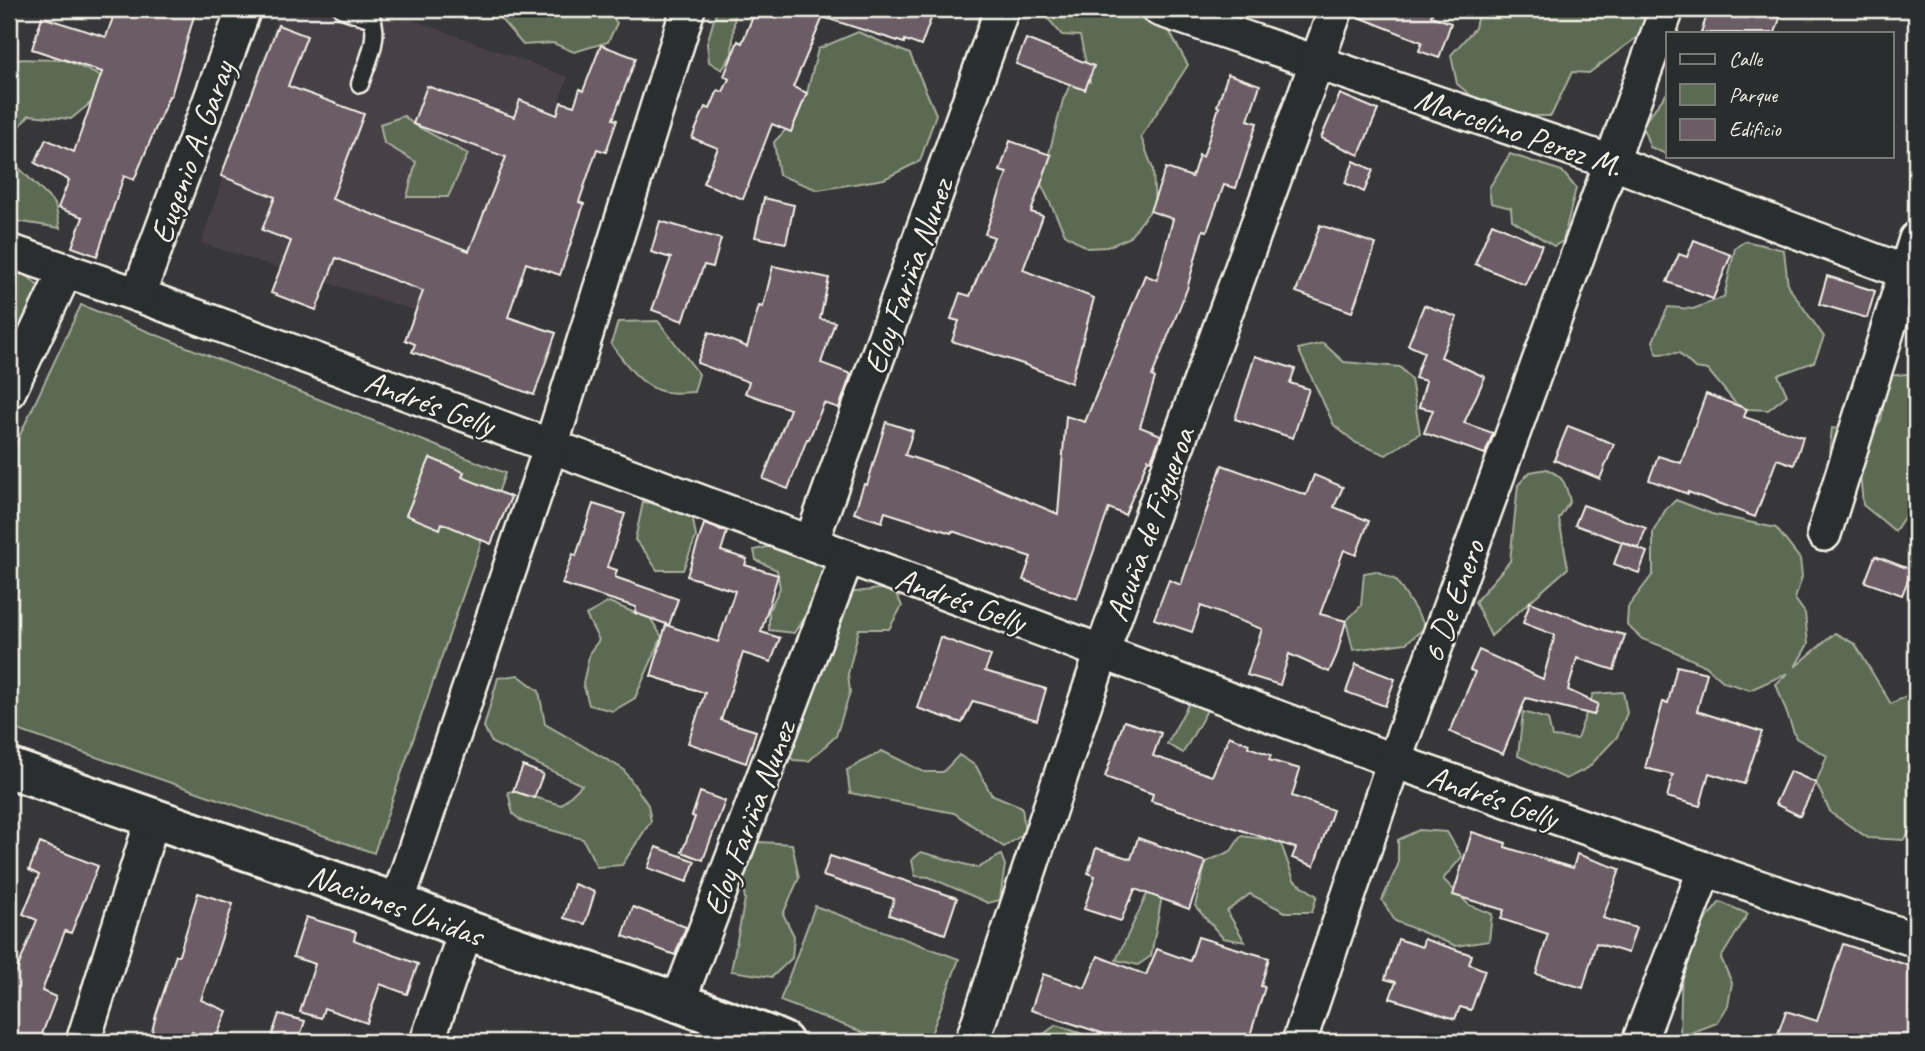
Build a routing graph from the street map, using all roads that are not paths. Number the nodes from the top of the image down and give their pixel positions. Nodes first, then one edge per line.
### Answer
1 (244, 9) edge
2 (342, 9) edge
3 (688, 9) edge
4 (1002, 9) edge
5 (1159, 9) edge
6 (1336, 9) edge
7 (1667, 9) edge
8 (1318, 62) junction
9 (360, 83) dead end
10 (1611, 162) junction
11 (1916, 239) edge
12 (9, 251) edge
13 (66, 270) junction
14 (1910, 274) edge
15 (138, 295) junction
16 (9, 391) edge
17 (551, 446) junction
18 (1824, 534) dead end
19 (811, 543) junction
20 (847, 557) junction
21 (1102, 652) junction
22 (1394, 761) junction
23 (9, 768) edge
24 (153, 818) junction
25 (1705, 869) junction
26 (397, 903) junction
27 (466, 930) junction
28 (1916, 940) edge
29 (678, 1002) junction
30 (771, 1040) edge
31 (83, 1042) edge
32 (427, 1042) edge
33 (972, 1042) edge
34 (1299, 1042) edge
35 (1639, 1042) edge

1 - 15 street, Eugenio A. Garay
2 - 9 lane
3 - 17 street
4 - 19 street, Eloy Fariña Nunez
5 - 8 street, Marcelino Perez M.
6 - 8 street, Acuña de Figueroa
7 - 10 street, 6 De Enero
8 - 10 street, Marcelino Perez M.
8 - 21 street, Acuña de Figueroa
10 - 14 street, Marcelino Perez M.
10 - 22 street, 6 De Enero
11 - 14 street
12 - 13 street, Andrés Gelly
13 - 15 street, Andrés Gelly
13 - 16 street
14 - 18 street
15 - 17 street, Andrés Gelly
17 - 19 street, Andrés Gelly
17 - 26 street
19 - 20 street, Andrés Gelly
20 - 21 street, Andrés Gelly
20 - 29 street, Eloy Fariña Nunez
21 - 22 street, Andrés Gelly
21 - 33 street, Acuña de Figueroa
22 - 25 street, Andrés Gelly
22 - 34 street, 6 De Enero
23 - 24 street, Naciones Unidas
24 - 26 street, Naciones Unidas
24 - 31 street
25 - 28 street, Andrés Gelly
25 - 35 street
26 - 27 street, Naciones Unidas
27 - 29 street, Naciones Unidas
27 - 32 street
29 - 30 street, Naciones Unidas

